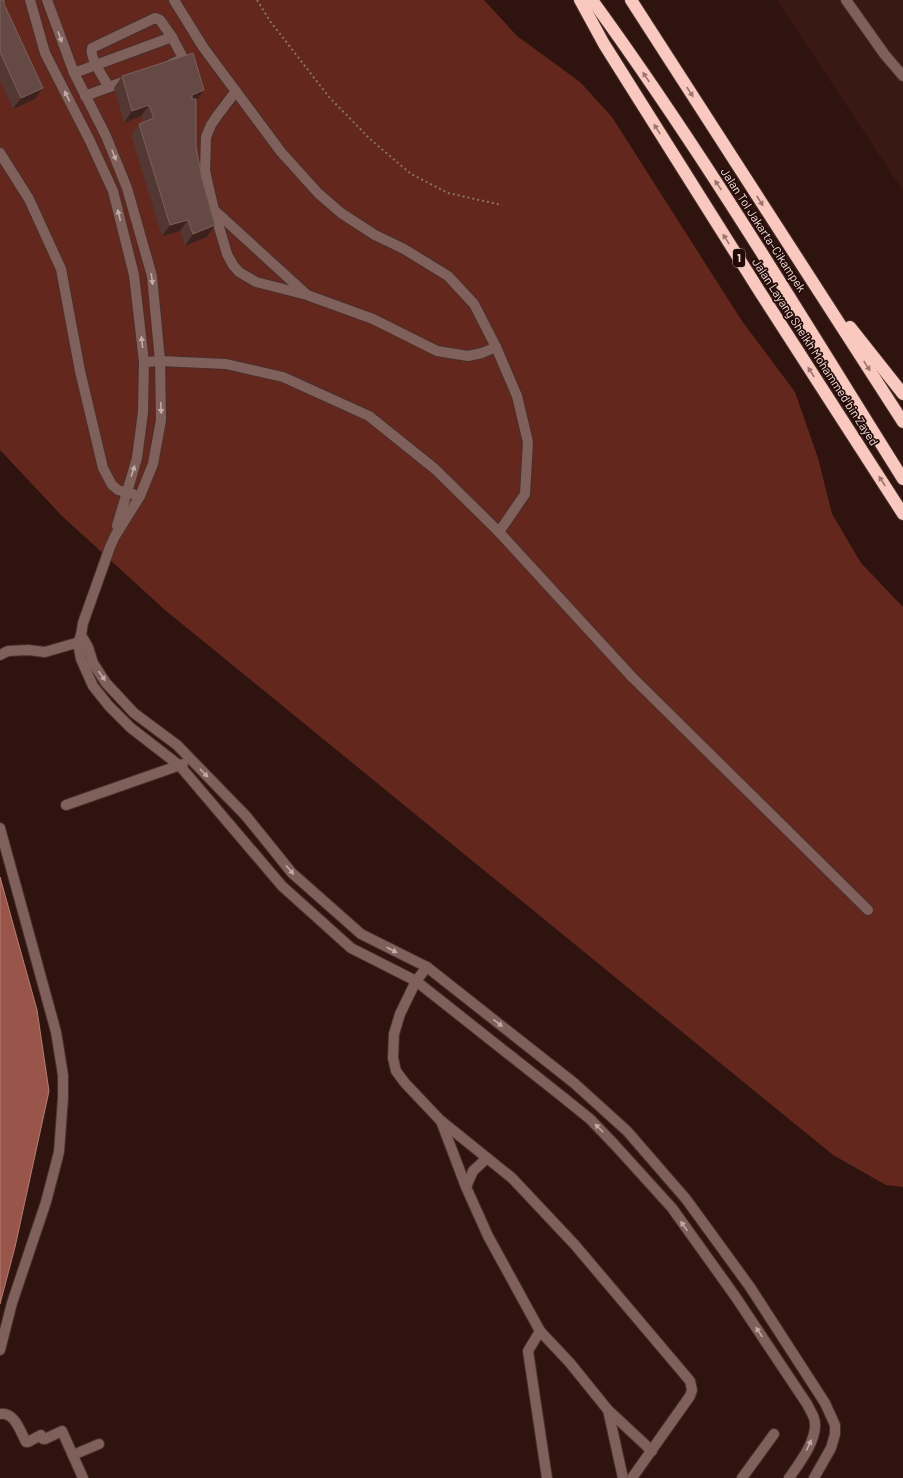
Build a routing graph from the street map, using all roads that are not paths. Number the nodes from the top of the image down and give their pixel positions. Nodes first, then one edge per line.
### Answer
1 (30, 0) edge
2 (47, 0) edge
3 (174, 0) edge
4 (580, 0) edge
5 (592, 0) edge
6 (631, 0) edge
7 (846, 0) edge
8 (172, 37) junction
9 (96, 65) junction
10 (161, 68) edge
11 (74, 73) junction
12 (139, 76) edge
13 (903, 76) edge
14 (109, 87) junction
15 (236, 91) junction
16 (86, 96) junction
17 (0, 153) edge
18 (214, 210) junction
19 (807, 275) junction
20 (307, 295) junction
21 (496, 347) junction
22 (160, 361) junction
23 (144, 362) junction
24 (903, 394) edge
25 (903, 422) edge
26 (903, 479) edge
27 (126, 492) junction
28 (140, 496) junction
29 (903, 514) edge
30 (499, 532) junction
31 (115, 536) junction
32 (81, 639) junction
33 (0, 655) edge
34 (192, 761) junction
35 (180, 766) junction
36 (66, 805) dead end
37 (0, 828) edge
38 (868, 910) dead end
39 (427, 968) junction
40 (416, 982) junction
41 (440, 1120) junction
42 (487, 1158) junction
43 (466, 1187) junction
44 (750, 1287) junction
45 (734, 1296) junction
46 (540, 1331) junction
47 (0, 1350) edge
48 (608, 1410) junction
49 (0, 1414) edge
50 (774, 1434) dead end
51 (99, 1444) dead end
52 (652, 1451) junction
53 (73, 1455) junction
54 (83, 1478) edge
55 (547, 1478) edge
56 (623, 1478) edge
57 (632, 1478) edge
58 (742, 1478) edge
59 (789, 1478) edge
60 (814, 1478) edge

23 -> 1 street
2 -> 11 street
3 - 15 street
29 -> 4 highway, Jalan Layang Sheikh Mohammed bin Zayed / 1
26 -> 5 highway, Jalan Tol Jakarta–Cikampek / 1
6 -> 19 highway, Jalan Tol Jakarta–Cikampek
7 - 13 street
8 - 9 street
8 - 9 street
8 - 10 street
9 - 11 street
9 - 14 street
11 - 16 street
12 - 14 street
14 - 16 street
15 - 18 street
15 - 21 street
16 -> 22 street
17 - 27 street
18 - 20 street
18 - 20 street
19 - 24 highway
19 -> 25 highway, Jalan Tol Jakarta–Cikampek
20 - 21 street
21 - 30 street
22 - 23 street
22 -> 28 street
22 - 30 street
27 -> 23 street
27 - 28 street
27 - 31 street
28 - 31 street
30 - 38 street
31 - 32 street
32 - 33 street
32 -> 34 street
32 - 35 street
34 - 35 street
34 -> 39 street
35 - 36 street
35 - 40 street
37 - 47 street
39 - 40 street
39 -> 44 street
40 - 41 street
45 -> 40 street
41 - 42 street
41 - 43 street
42 - 43 street
42 - 52 street
43 - 46 street
44 - 45 street
44 - 60 street
59 -> 45 street
46 - 48 street
46 - 55 street
48 - 52 street
48 - 56 street
49 - 53 street
50 - 58 street
51 - 53 street
52 - 57 street
53 - 54 street

